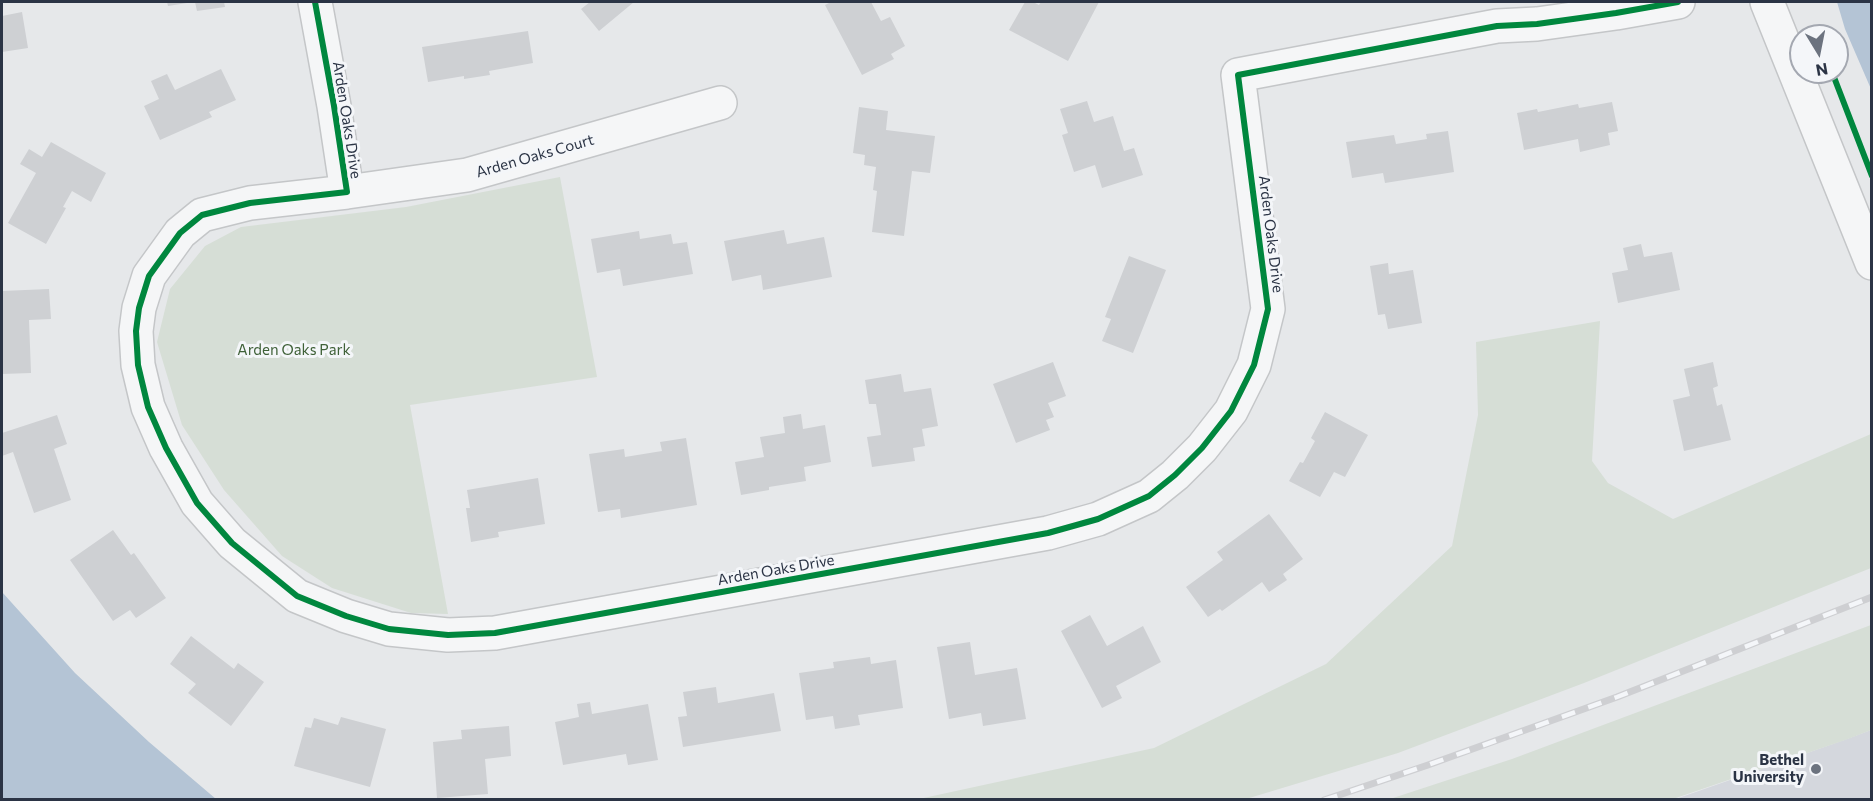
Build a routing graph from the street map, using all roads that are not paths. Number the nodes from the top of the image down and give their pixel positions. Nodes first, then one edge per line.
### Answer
1 (315, 2) edge
2 (1678, 2) edge
3 (1767, 2) edge
4 (720, 103) dead end
5 (347, 192) junction
6 (1872, 263) edge

1 - 5 street, Arden Oaks Drive
2 - 5 street, Arden Oaks Drive
3 - 6 street
4 - 5 street, Arden Oaks Court

